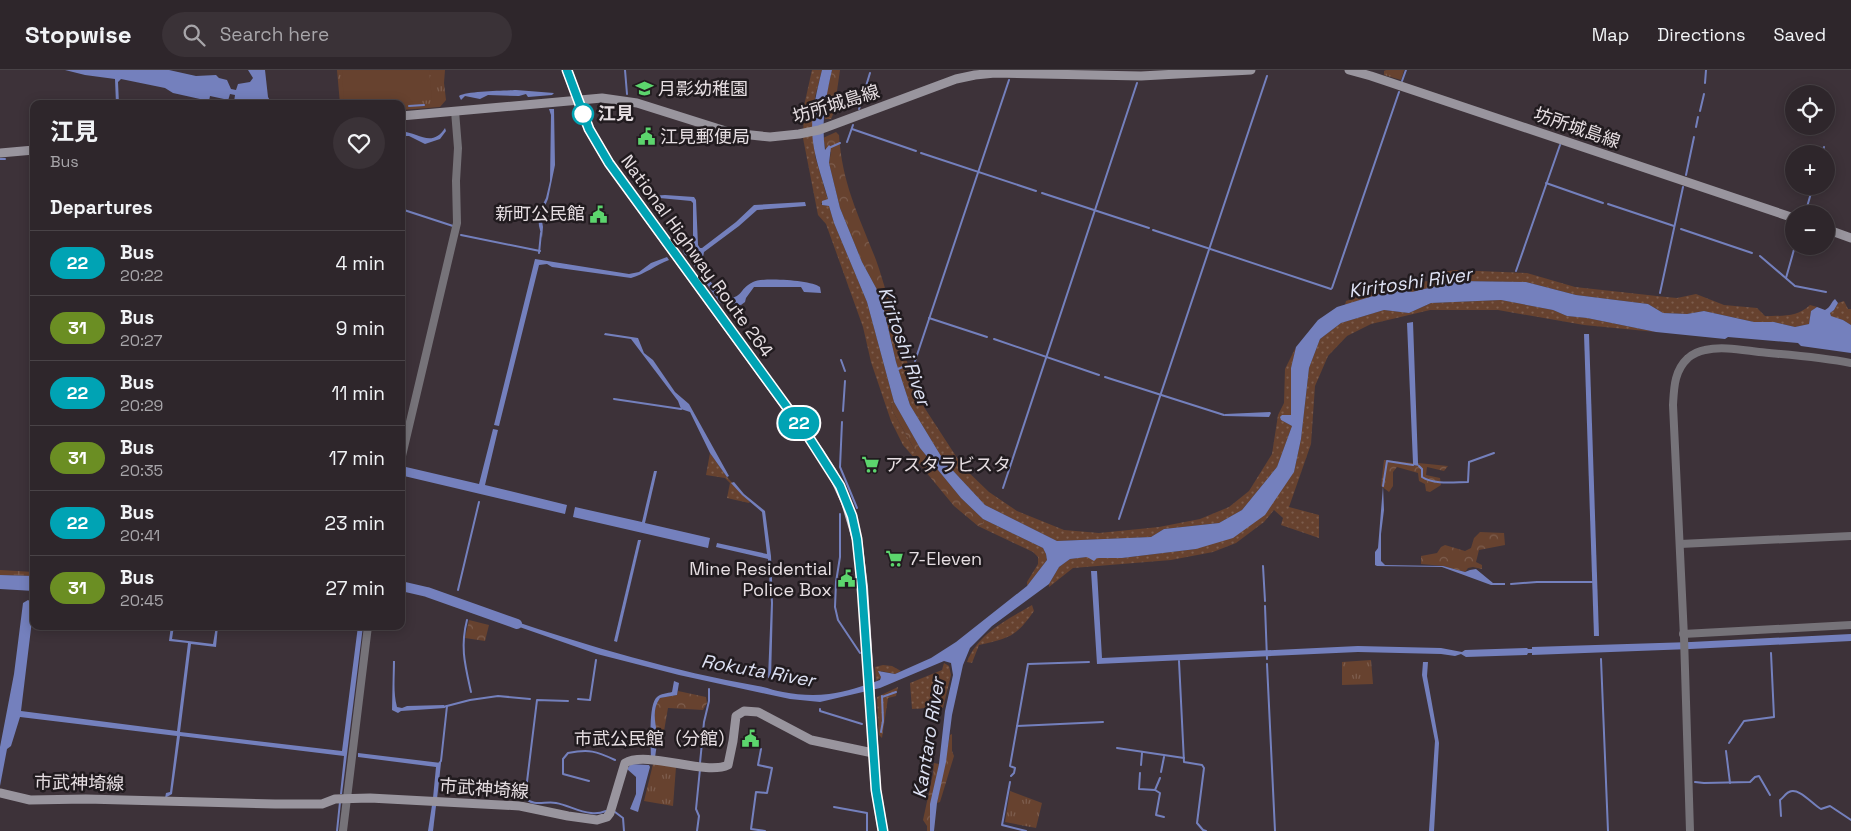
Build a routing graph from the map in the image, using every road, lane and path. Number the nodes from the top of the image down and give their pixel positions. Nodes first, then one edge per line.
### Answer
1 (567, 70) edge
2 (1251, 70) edge
3 (1349, 70) edge
4 (577, 99) junction
5 (455, 111) junction
6 (405, 116) edge
7 (30, 150) edge
8 (0, 153) edge
9 (1785, 215) edge
10 (1835, 232) edge
11 (1851, 238) edge
12 (1851, 363) edge
13 (405, 443) edge
14 (1851, 536) edge
15 (1680, 544) junction
16 (1851, 625) edge
17 (368, 630) edge
18 (1684, 637) junction
19 (873, 753) junction
20 (0, 793) edge
21 (347, 798) junction
22 (343, 831) edge
23 (883, 831) edge
24 (1690, 831) edge

1 - 4 highway, National Highway Route 264
2 - 4 main road, 坊所城島線
3 - 9 main road, 坊所城島線
4 - 5 main road, 坊所城島線
4 - 19 highway, National Highway Route 264
5 - 6 main road, 坊所城島線
5 - 13 street
7 - 8 main road
10 - 11 main road
12 - 15 street
14 - 15 street
15 - 18 street
16 - 18 street
17 - 21 street
18 - 24 street
19 - 21 main road, 市武神埼線
19 - 23 highway, National Highway Route 264
20 - 21 main road, 市武神埼線
21 - 22 street

